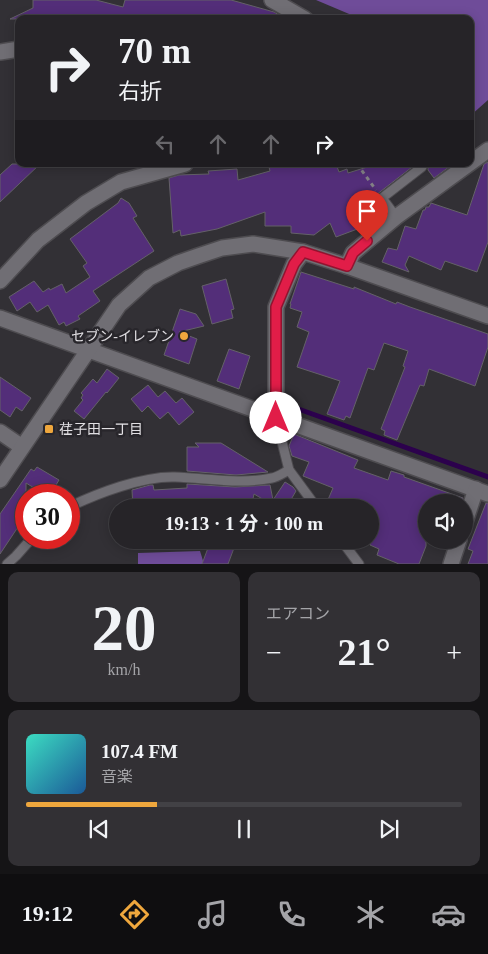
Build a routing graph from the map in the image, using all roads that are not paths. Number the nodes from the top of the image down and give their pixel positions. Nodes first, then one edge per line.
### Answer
1 (272, 0) edge
2 (298, 15) edge
3 (15, 50) edge
4 (0, 52) edge
5 (485, 157) edge
6 (474, 164) edge
7 (174, 167) edge
8 (422, 167) edge
9 (470, 167) edge
10 (396, 217) junction
11 (303, 252) junction
12 (347, 266) junction
13 (0, 281) edge
14 (488, 316) edge
15 (0, 318) edge
16 (87, 350) junction
17 (276, 418) junction
18 (0, 432) edge
19 (22, 447) junction
20 (289, 470) junction
21 (0, 480) edge
22 (482, 491) edge
23 (310, 499) edge
24 (80, 502) edge
25 (473, 508) edge
26 (22, 549) edge
27 (348, 549) edge
28 (456, 549) edge
29 (6, 564) edge
30 (359, 564) edge
31 (451, 564) edge

1 - 2 street
3 - 4 street
5 - 6 street
7 - 13 street
8 - 10 lane
9 - 10 street
10 - 12 street
11 - 12 street
11 - 16 street
11 - 17 street
12 - 14 street
15 - 16 street
16 - 17 street
16 - 19 street
17 - 20 lane
17 - 22 street
18 - 19 street
19 - 21 street
20 - 23 lane
20 - 24 lane
22 - 25 street
26 - 29 lane
27 - 30 lane
28 - 31 street

